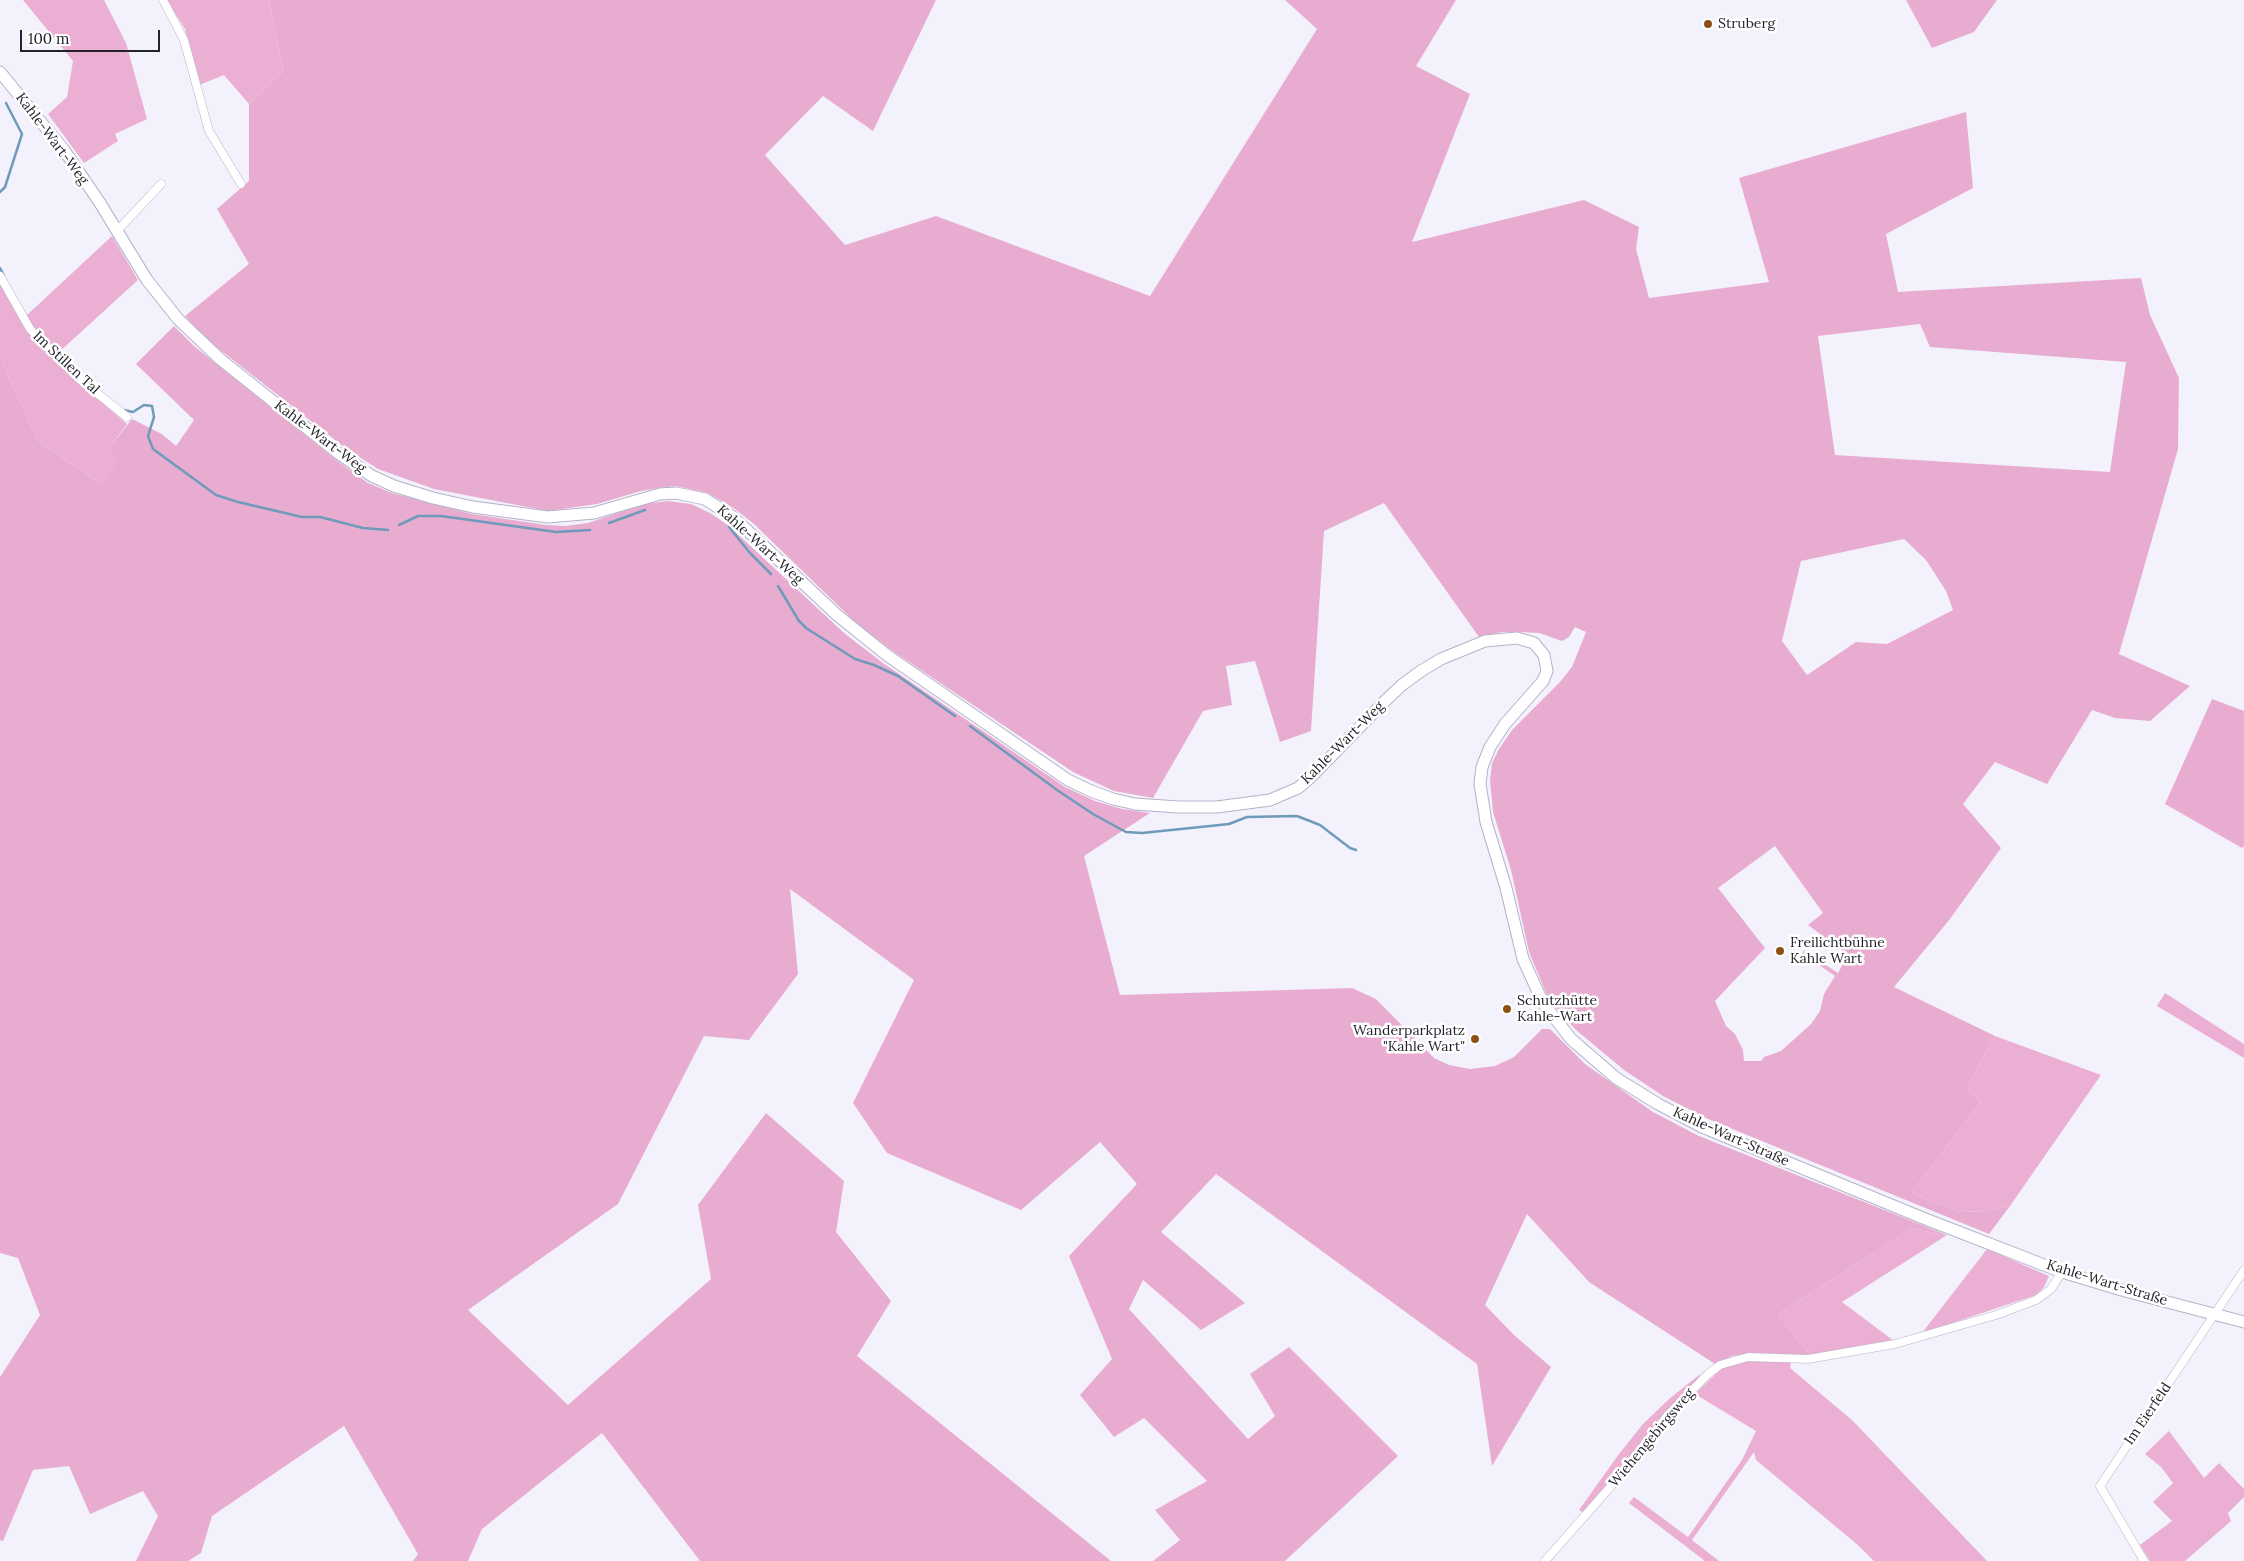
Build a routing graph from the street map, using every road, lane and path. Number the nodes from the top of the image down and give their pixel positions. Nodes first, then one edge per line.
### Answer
1 (163, 0) edge
2 (0, 72) edge
3 (161, 184) dead end
4 (241, 184) dead end
5 (117, 231) junction
6 (0, 276) edge
7 (127, 417) dead end
8 (1546, 661) joint
9 (2244, 1270) edge
10 (2062, 1272) junction
11 (2214, 1313) junction
12 (2244, 1322) edge
13 (1544, 1561) edge
14 (2144, 1561) edge

1 - 4 street
2 - 5 street, Kahle-Wart-Weg
3 - 5 street
5 - 8 street, Kahle-Wart-Weg
6 - 7 street, Im Stillen Tal
8 - 10 street, Kahle-Wart-Straße
9 - 11 street, Im Eierfeld
10 - 11 street, Kahle-Wart-Straße
10 - 13 street, Wiehengebirgsweg
11 - 12 street, Kahle-Wart-Straße
11 - 14 street, Im Eierfeld

